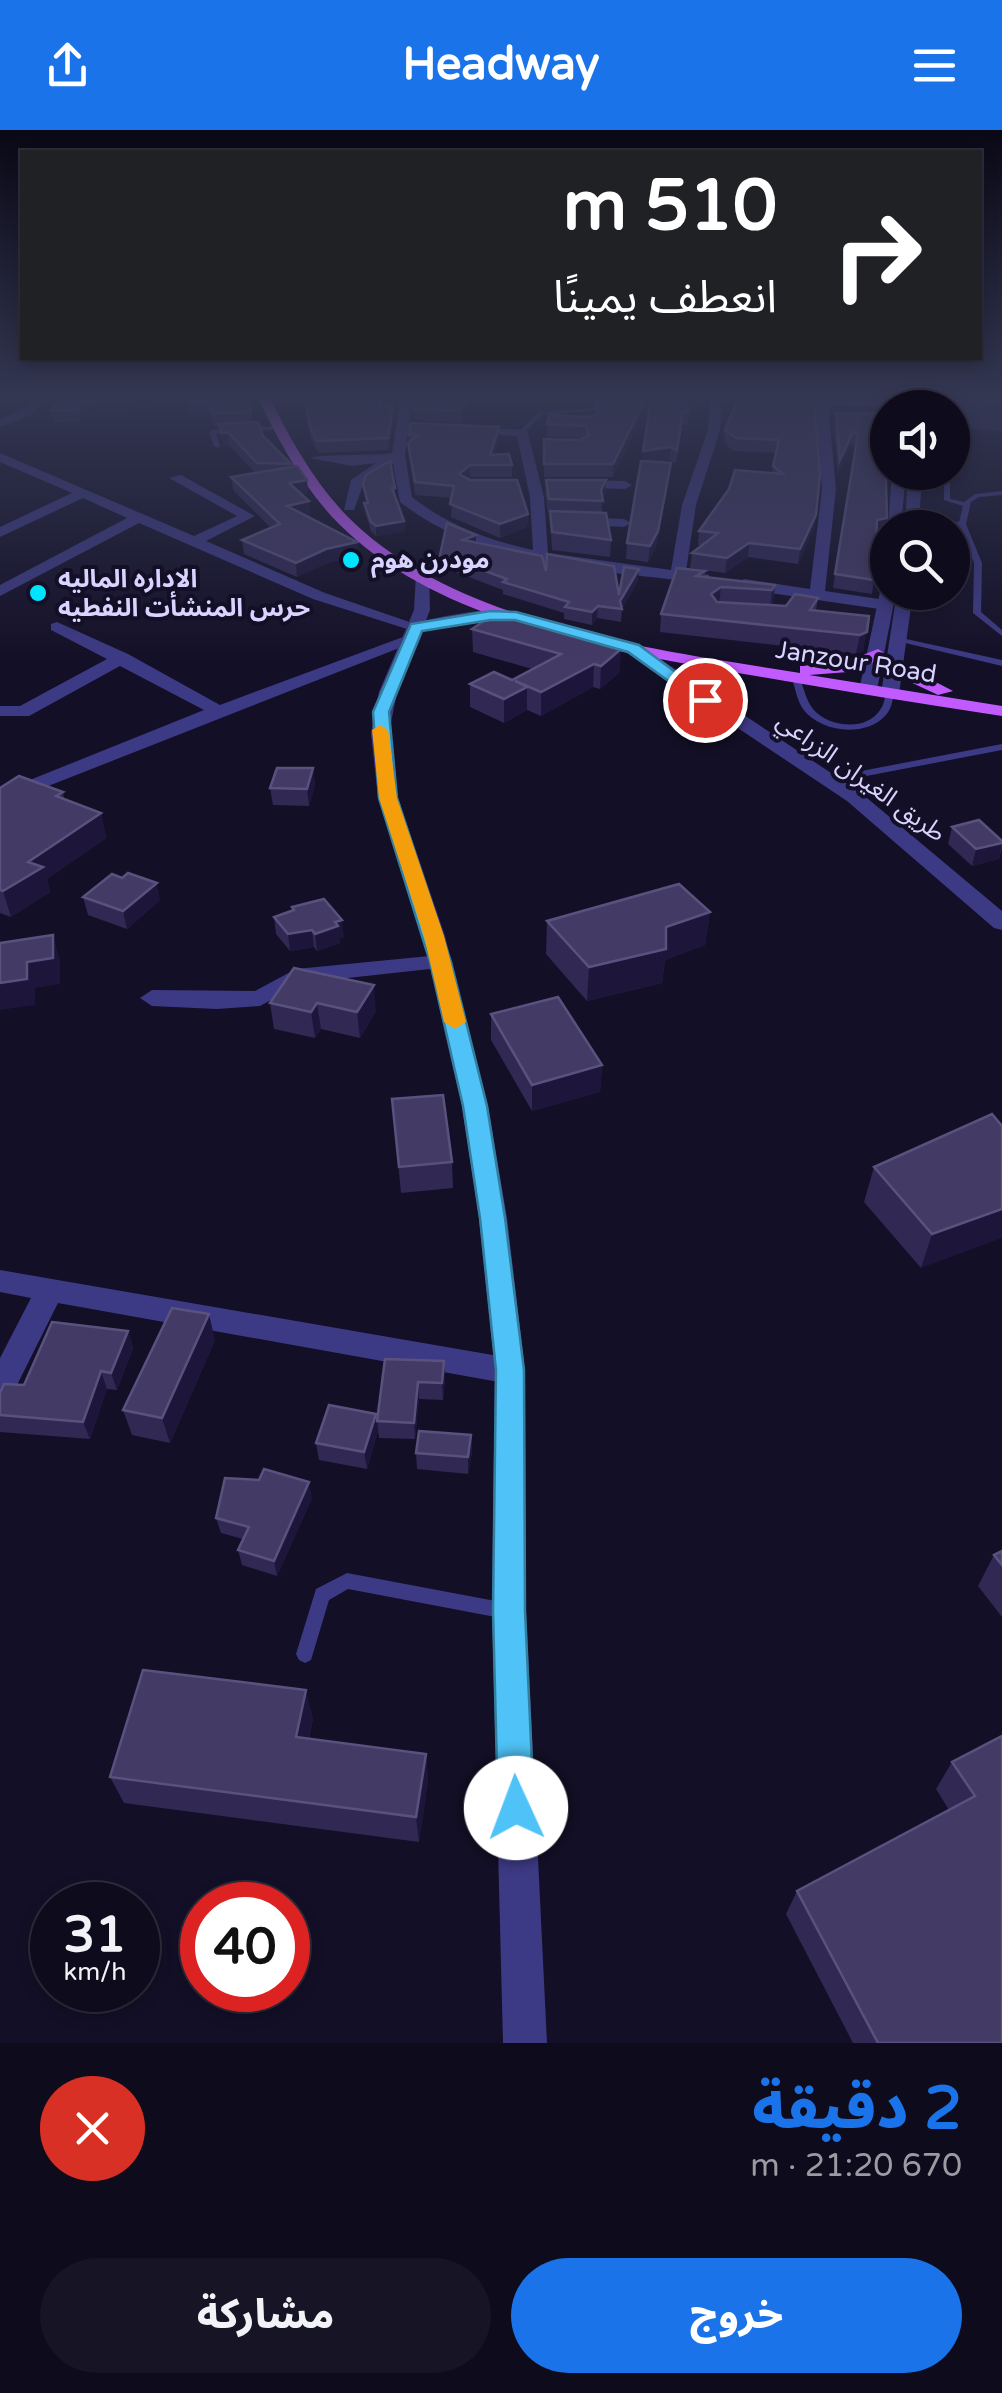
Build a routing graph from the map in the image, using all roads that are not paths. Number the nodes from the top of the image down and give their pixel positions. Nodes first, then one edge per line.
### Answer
1 (64, 485) edge
2 (190, 485) edge
3 (317, 485) edge
4 (335, 485) edge
5 (356, 485) edge
6 (401, 485) edge
7 (526, 485) edge
8 (696, 485) edge
9 (829, 485) edge
10 (947, 490) edge
11 (82, 493) junction
12 (1002, 493) edge
13 (964, 504) junction
14 (349, 507) junction
15 (963, 510) edge
16 (139, 516) junction
17 (540, 520) junction
18 (624, 523) dead end
19 (0, 532) edge
20 (195, 540) junction
21 (970, 544) edge
22 (541, 556) junction
23 (678, 575) junction
24 (421, 577) junction
25 (716, 580) edge
26 (735, 582) edge
27 (0, 591) edge
28 (817, 594) junction
29 (870, 597) edge
30 (885, 610) edge
31 (903, 610) edge
32 (516, 616) junction
33 (57, 628) dead end
34 (412, 634) junction
35 (1002, 634) edge
36 (900, 639) junction
37 (633, 648) junction
38 (878, 654) junction
39 (122, 658) junction
40 (710, 663) junction
41 (1002, 663) edge
42 (801, 674) junction
43 (892, 681) junction
44 (869, 685) junction
45 (683, 686) junction
46 (1002, 700) edge
47 (0, 710) edge
48 (219, 711) junction
49 (1002, 711) edge
50 (1002, 747) edge
51 (830, 780) junction
52 (0, 799) edge
53 (1002, 923) edge
54 (440, 962) junction
55 (152, 998) dead end
56 (0, 1281) edge
57 (50, 1290) junction
58 (510, 1370) junction
59 (0, 1388) edge
60 (509, 1611) junction
61 (305, 1654) dead end
62 (525, 2043) edge

1 - 11 street
2 - 20 street
3 - 24 main road, Janzour Road
4 - 14 main road, Janzour Road
5 - 14 street
6 - 22 street
7 - 17 street
8 - 23 street
9 - 28 street
10 - 13 lane
11 - 16 street
11 - 19 street
12 - 13 lane
13 - 15 lane
14 - 42 main road, Janzour Road
16 - 20 street
16 - 27 street
17 - 18 street
17 - 22 street
20 - 34 street
21 - 35 lane
22 - 23 street
23 - 25 street
24 - 32 main road, Janzour Road
24 - 34 street
26 - 28 street
28 - 29 street
30 - 38 street
31 - 36 street
32 - 34 street
32 - 37 main road, Janzour Road
33 - 39 street
34 - 48 street
34 - 54 street
36 - 41 lane
36 - 43 street
37 - 40 main road, Janzour Road
37 - 45 street, طريق الغيران الزراعي
38 - 42 main road
38 - 44 street
39 - 47 street
39 - 48 street
40 - 42 main road, Janzour Road
40 - 45 street
42 - 43 lane
42 - 44 main road, Janzour Road
43 - 44 main road, Janzour Road
43 - 46 main road, Janzour Road
43 - 49 main road, Janzour Road
45 - 51 street, طريق الغيران الزراعي
48 - 52 street
50 - 51 lane
51 - 53 street, طريق الغيران الزراعي
54 - 55 street
54 - 58 street
56 - 57 street
57 - 58 street
57 - 59 street
58 - 60 street
60 - 61 lane
60 - 62 street

